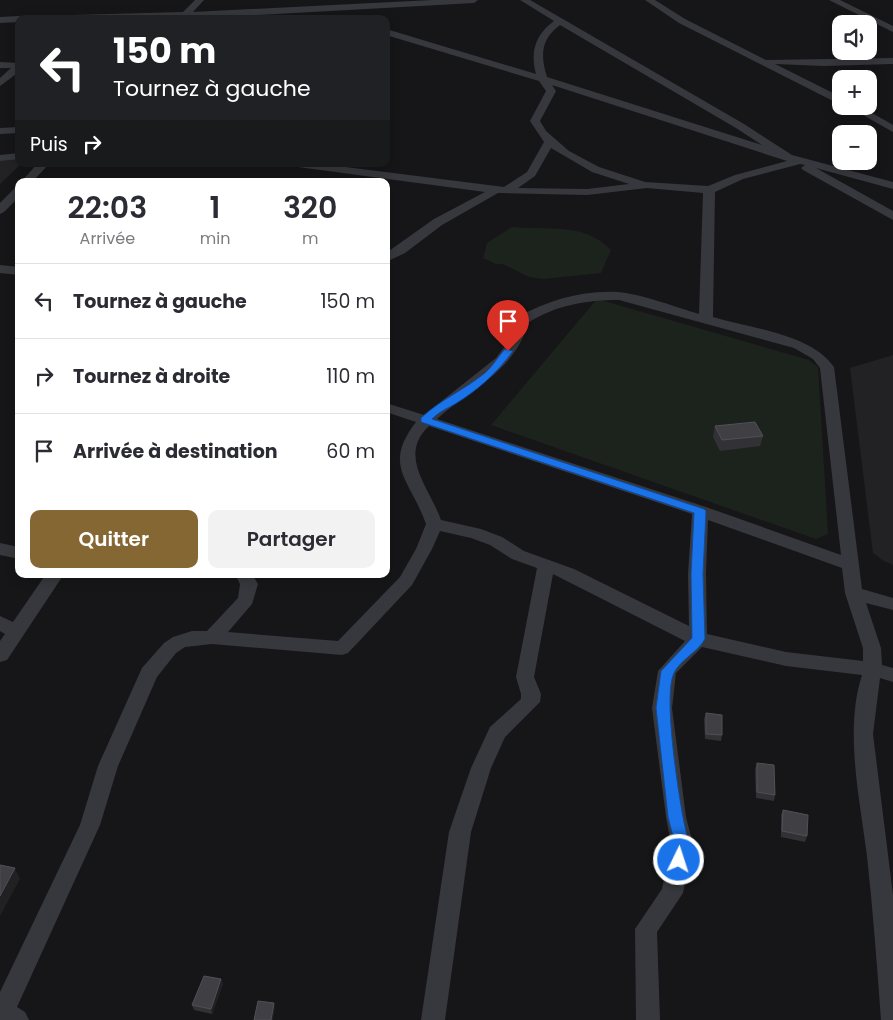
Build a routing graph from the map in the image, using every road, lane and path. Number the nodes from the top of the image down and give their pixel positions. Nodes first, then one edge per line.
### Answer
1 (200, 0) edge
2 (474, 0) edge
3 (524, 0) edge
4 (649, 0) edge
5 (833, 0) edge
6 (313, 10) junction
7 (186, 15) edge
8 (299, 15) edge
9 (329, 15) edge
10 (15, 19) edge
11 (0, 20) edge
12 (560, 21) junction
13 (893, 29) edge
14 (390, 33) edge
15 (763, 61) junction
16 (893, 61) edge
17 (0, 65) edge
18 (15, 67) edge
19 (15, 70) edge
20 (542, 80) junction
21 (0, 82) edge
22 (832, 96) edge
23 (868, 115) edge
24 (893, 129) edge
25 (15, 130) edge
26 (0, 131) edge
27 (549, 143) junction
28 (15, 156) edge
29 (0, 158) edge
30 (795, 160) junction
31 (40, 167) edge
32 (321, 167) edge
33 (30, 178) edge
34 (648, 185) junction
35 (893, 186) edge
36 (710, 190) junction
37 (501, 191) junction
38 (15, 194) edge
39 (0, 210) edge
40 (893, 216) edge
41 (390, 256) edge
42 (0, 269) edge
43 (15, 271) edge
44 (706, 319) junction
45 (390, 408) edge
46 (425, 420) junction
47 (700, 511) junction
48 (434, 524) junction
49 (0, 549) edge
50 (15, 552) edge
51 (546, 564) junction
52 (851, 565) junction
53 (51, 578) edge
54 (246, 578) edge
55 (854, 593) junction
56 (893, 604) edge
57 (8, 627) edge
58 (212, 637) junction
59 (698, 639) junction
60 (0, 655) edge
61 (873, 669) junction
62 (893, 675) edge
63 (5, 1015) edge
64 (433, 1020) edge
65 (648, 1020) edge
66 (893, 1020) edge

1 - 7 street
2 - 6 street
3 - 12 street
4 - 15 street
5 - 13 street
6 - 8 street
6 - 9 street
10 - 11 street
12 - 20 street
12 - 30 street
14 - 20 street
15 - 16 street
15 - 22 street
17 - 18 street
19 - 21 street
20 - 27 street
20 - 30 street
23 - 24 street
25 - 26 street
27 - 34 street
27 - 37 street
28 - 29 street
30 - 35 street
30 - 36 street
30 - 40 street
31 - 33 street
32 - 37 street
34 - 36 street
34 - 37 street
36 - 44 street
37 - 41 street
38 - 39 street
42 - 43 street
44 - 46 street
44 - 52 street
45 - 46 street
46 - 47 street
46 - 48 street
47 - 52 street
47 - 59 street
48 - 51 street
48 - 58 street
49 - 50 street
51 - 59 street
51 - 64 street
52 - 55 street
53 - 57 street
54 - 58 street
55 - 56 street
55 - 61 street
57 - 60 street
58 - 63 street
59 - 61 street
59 - 65 street
61 - 62 street
61 - 66 street

